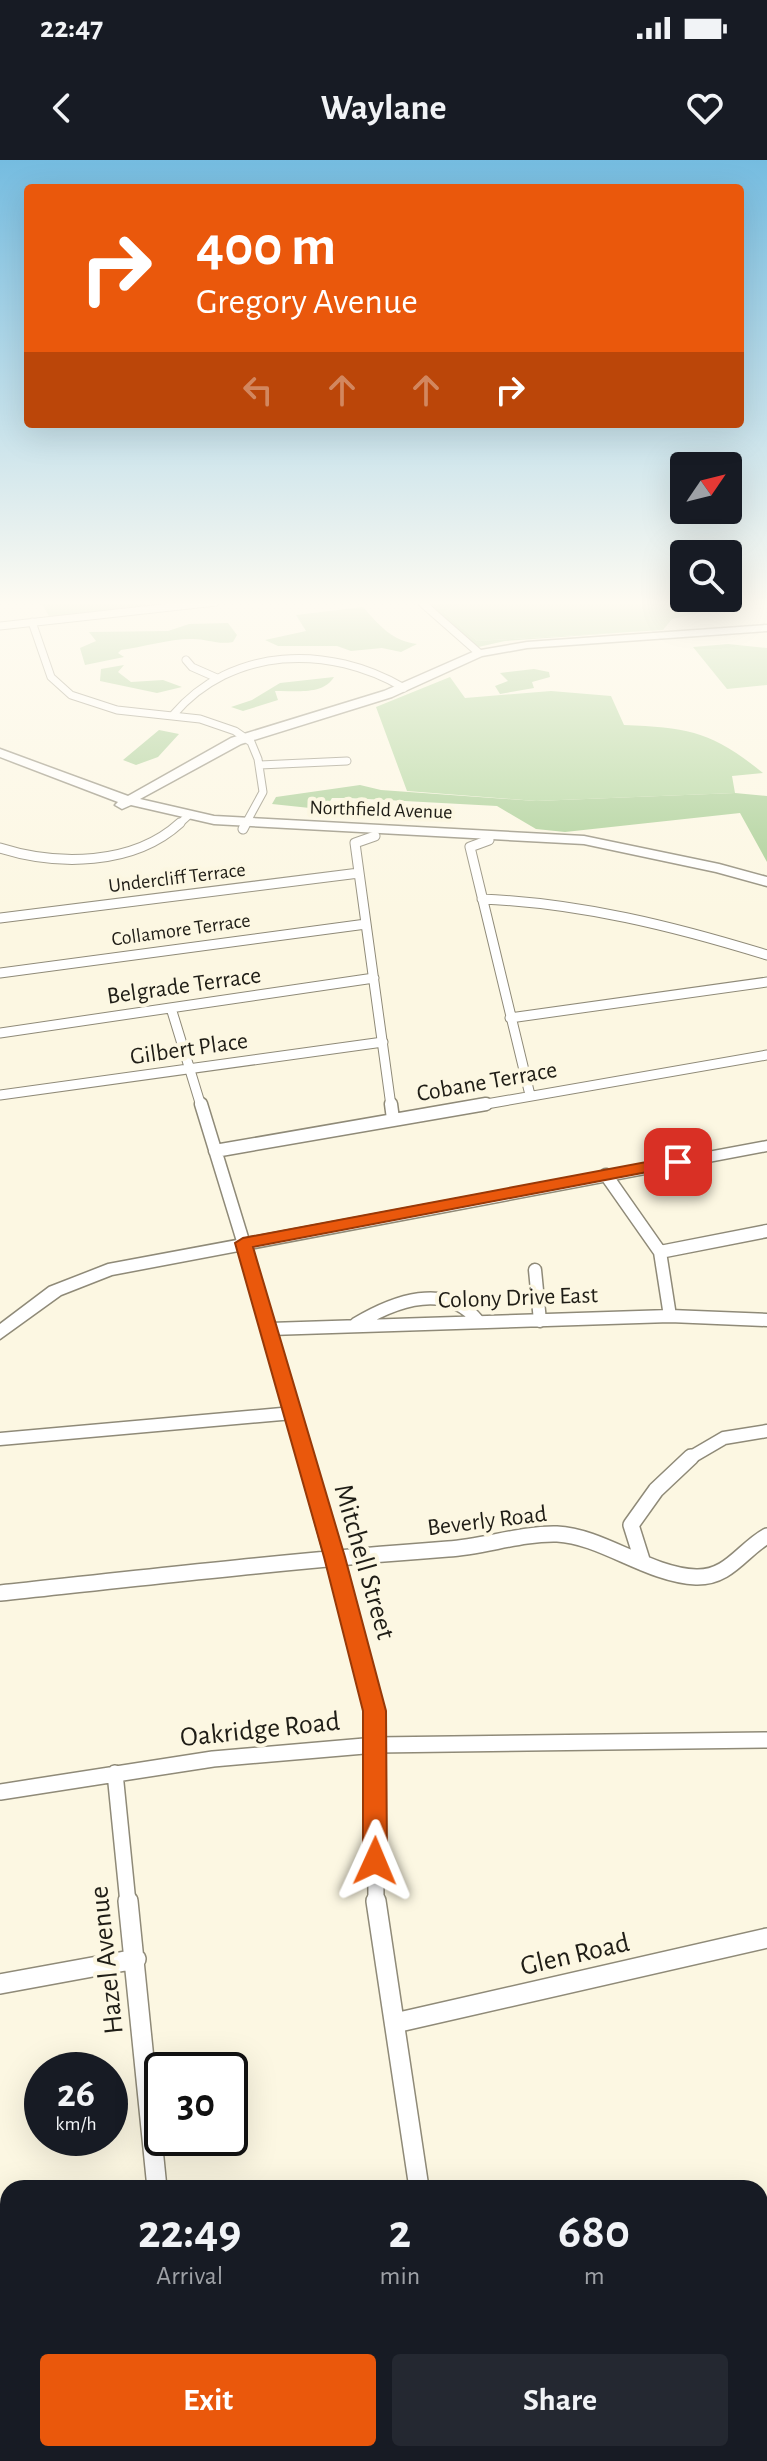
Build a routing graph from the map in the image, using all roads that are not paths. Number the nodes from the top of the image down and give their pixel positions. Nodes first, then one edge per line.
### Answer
1 (117, 709) edge
2 (178, 709) edge
3 (335, 709) edge
4 (173, 715) junction
5 (246, 737) junction
6 (0, 753) edge
7 (0, 761) edge
8 (347, 761) dead end
9 (260, 765) junction
10 (124, 804) junction
11 (186, 818) junction
12 (245, 826) junction
13 (354, 836) junction
14 (468, 840) junction
15 (0, 848) edge
16 (359, 873) junction
17 (767, 882) edge
18 (767, 888) edge
19 (482, 899) junction
20 (0, 918) edge
21 (366, 924) junction
22 (767, 955) edge
23 (0, 973) edge
24 (374, 978) junction
25 (767, 982) edge
26 (171, 1008) junction
27 (510, 1018) junction
28 (0, 1033) edge
29 (383, 1042) junction
30 (767, 1055) edge
31 (190, 1069) junction
32 (0, 1095) edge
33 (530, 1095) junction
34 (393, 1119) junction
35 (767, 1146) edge
36 (215, 1151) junction
37 (606, 1175) junction
38 (767, 1231) edge
39 (243, 1243) junction
40 (660, 1252) junction
41 (535, 1270) dead end
42 (670, 1316) junction
43 (767, 1320) edge
44 (478, 1321) junction
45 (540, 1321) junction
46 (353, 1326) junction
47 (270, 1329) junction
48 (0, 1333) edge
49 (293, 1413) junction
50 (767, 1431) edge
51 (0, 1439) edge
52 (767, 1536) edge
53 (335, 1557) junction
54 (643, 1563) junction
55 (0, 1593) edge
56 (767, 1740) edge
57 (376, 1745) junction
58 (115, 1773) junction
59 (0, 1792) edge
60 (767, 1938) edge
61 (136, 1959) junction
62 (0, 1984) edge
63 (395, 2023) junction
64 (156, 2180) edge
65 (418, 2180) edge

1 - 4 street
2 - 4 street
3 - 5 main road
4 - 5 street
5 - 9 street
5 - 10 main road
6 - 10 main road, Northfield Avenue
7 - 10 main road, Northfield Avenue
8 - 9 street
9 - 12 street
10 - 11 main road, Northfield Avenue
11 - 12 main road, Northfield Avenue
11 - 15 street
12 - 13 main road, Northfield Avenue
13 - 14 main road, Northfield Avenue
13 - 14 main road, Northfield Avenue
13 - 16 street
14 - 17 main road, Northfield Avenue
14 - 18 main road, Northfield Avenue
14 - 19 street
16 - 20 street, Undercliff Terrace
16 - 21 street
19 - 22 street
19 - 27 street
21 - 23 street, Collamore Terrace
21 - 24 street
24 - 26 street, Belgrade Terrace
24 - 29 street
25 - 27 street
26 - 28 street, Belgrade Terrace
26 - 31 street, Mitchell Street
27 - 33 street
29 - 31 street, Gilbert Place
29 - 34 street
30 - 33 street, Cobane Terrace
31 - 32 street, Gilbert Place
31 - 36 street, Mitchell Street
33 - 34 street, Cobane Terrace
34 - 36 street, Cobane Terrace
35 - 37 main road
36 - 39 street, Mitchell Street
37 - 39 main road
37 - 40 street
38 - 40 street
39 - 47 street, Mitchell Street
39 - 48 main road
40 - 42 street
41 - 45 street
42 - 43 street, Colony Drive East
42 - 45 street, Colony Drive East
44 - 45 street, Colony Drive East
44 - 46 street, Colony Drive East
44 - 46 street
46 - 47 street, Colony Drive East
47 - 49 street, Mitchell Street
49 - 51 street
49 - 53 street, Mitchell Street
50 - 54 street
52 - 54 street, Beverly Road
53 - 54 street, Beverly Road
53 - 55 street, Beverly Road
53 - 57 street, Mitchell Street
56 - 57 street, Oakridge Road
57 - 58 street, Oakridge Road
57 - 63 street, Mitchell Street
58 - 59 street, Oakridge Road
58 - 61 street, Hazel Avenue
60 - 63 street, Glen Road
61 - 62 street
61 - 64 street, Hazel Avenue
63 - 65 street, Mitchell Street

